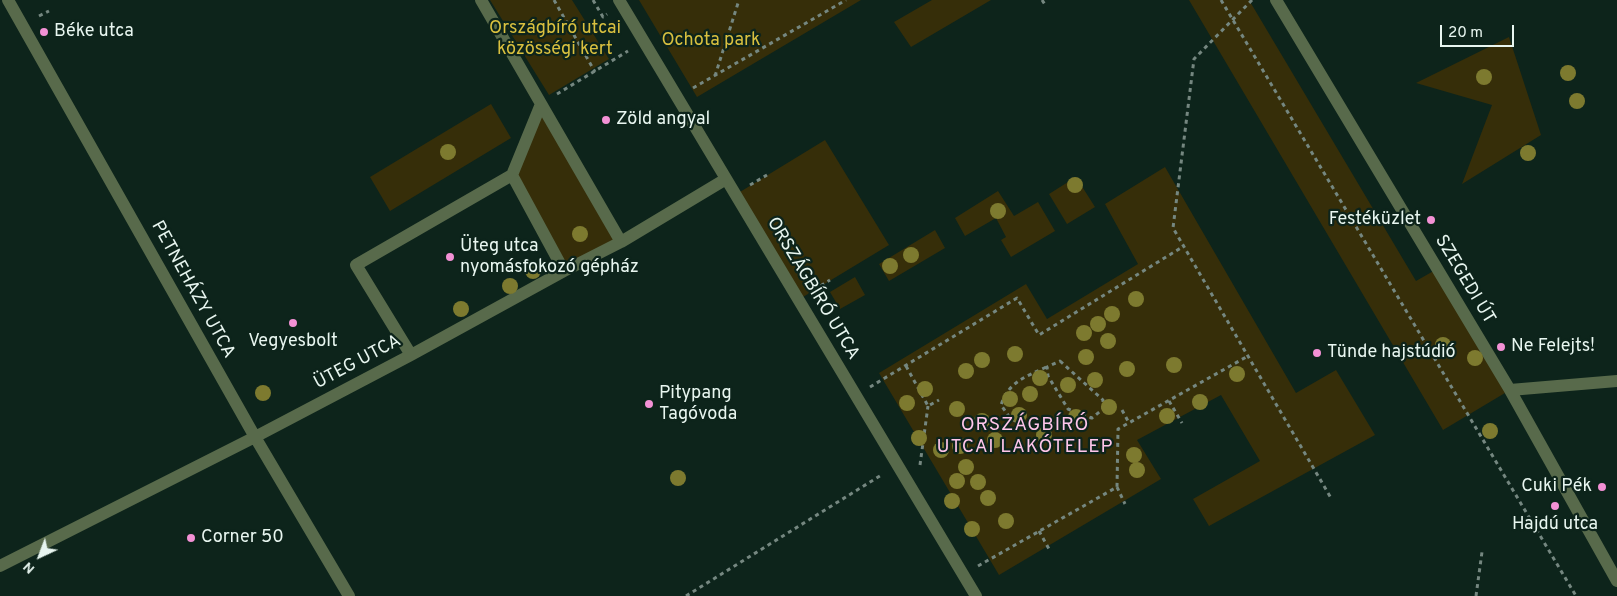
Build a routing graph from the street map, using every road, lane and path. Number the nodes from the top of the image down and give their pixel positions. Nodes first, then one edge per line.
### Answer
1 (8, 0) edge
2 (481, 0) edge
3 (554, 0) edge
4 (619, 0) edge
5 (739, 0) edge
6 (846, 0) edge
7 (1042, 0) edge
8 (1221, 0) edge
9 (1252, 0) edge
10 (1276, 0) edge
11 (1046, 6) dead end
12 (1233, 20) junction
13 (644, 42) junction
14 (595, 72) junction
15 (715, 76) junction
16 (677, 98) junction
17 (541, 104) junction
18 (512, 175) junction
19 (726, 179) junction
20 (621, 242) junction
21 (1184, 246) junction
22 (564, 271) junction
23 (411, 354) junction
24 (1248, 356) junction
25 (906, 366) junction
26 (1047, 367) junction
27 (1617, 381) edge
28 (1510, 390) junction
29 (856, 396) junction
30 (938, 400) dead end
31 (1169, 401) junction
32 (928, 406) junction
33 (1122, 410) dead end
34 (1092, 418) junction
35 (1129, 423) junction
36 (1182, 423) dead end
37 (255, 437) junction
38 (897, 465) junction
39 (1116, 487) junction
40 (915, 496) junction
41 (1331, 498) dead end
42 (1125, 504) dead end
43 (1039, 531) junction
44 (1049, 549) dead end
45 (1482, 552) dead end
46 (0, 566) edge
47 (963, 574) junction
48 (1617, 581) edge
49 (349, 596) edge
50 (686, 596) edge
51 (976, 596) edge
52 (1476, 596) edge
53 (1576, 596) edge

1 - 37 street, PETNEHÁZY UTCA
2 - 17 street
3 - 14 path
4 - 13 street, ORSZÁGBÍRÓ UTCA
5 - 15 path
6 - 15 path
7 - 11 path
8 - 12 path
9 - 12 path
10 - 28 street, SZEGEDI ÚT
12 - 21 path
12 - 53 path
13 - 14 path
13 - 16 street, ORSZÁGBÍRÓ UTCA
14 - 17 path
15 - 16 path
16 - 19 street, ORSZÁGBÍRÓ UTCA
17 - 18 street
17 - 20 street
18 - 22 street
18 - 23 street
19 - 20 street, ÜTEG UTCA
19 - 29 street, ORSZÁGBÍRÓ UTCA
20 - 22 street, ÜTEG UTCA
21 - 24 path
21 - 25 path
22 - 23 street, ÜTEG UTCA
23 - 37 street, ÜTEG UTCA
24 - 31 path
24 - 41 path
25 - 29 path
25 - 32 path
26 - 34 path
26 - 34 path
26 - 34 path
27 - 28 street
28 - 48 street, SZEGEDI ÚT
29 - 38 street, ORSZÁGBÍRÓ UTCA
30 - 32 path
31 - 35 path
31 - 36 path
32 - 40 path
33 - 35 path
35 - 39 path
37 - 46 street, ÜTEG UTCA
37 - 49 street, PETNEHÁZY UTCA
38 - 40 street, ORSZÁGBÍRÓ UTCA
38 - 50 path
39 - 42 path
39 - 43 path
40 - 47 street, ORSZÁGBÍRÓ UTCA
43 - 44 path
43 - 47 path
45 - 52 path
47 - 51 street, ORSZÁGBÍRÓ UTCA

